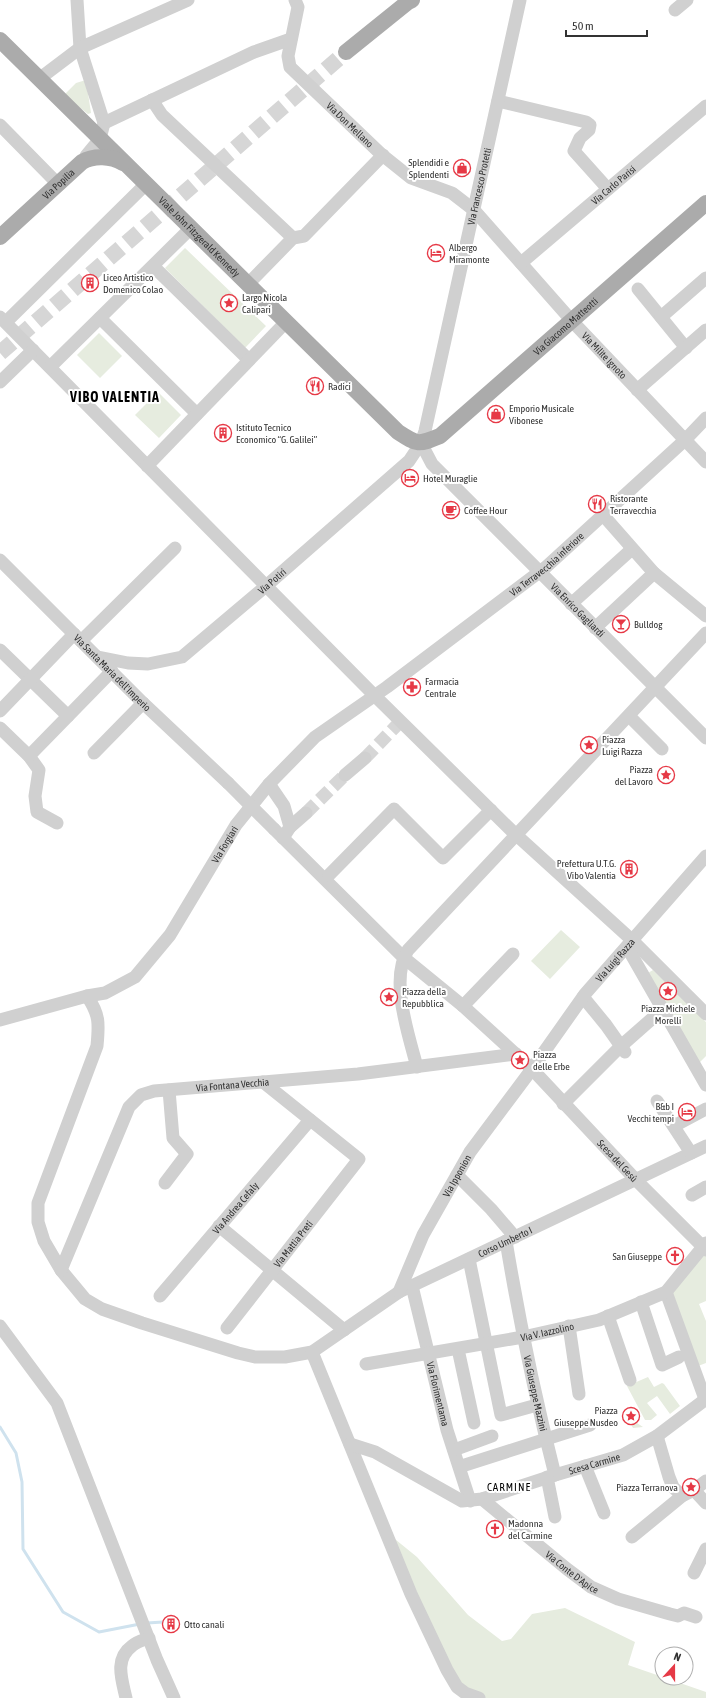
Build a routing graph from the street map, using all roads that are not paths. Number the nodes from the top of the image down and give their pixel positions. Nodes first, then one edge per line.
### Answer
1 (76, 0) edge
2 (188, 0) edge
3 (295, 0) edge
4 (520, 0) edge
5 (687, 0) edge
6 (410, 1) edge
7 (675, 10) dead end
8 (292, 39) junction
9 (0, 40) edge
10 (80, 48) junction
11 (346, 52) tunnel mouth
12 (39, 79) junction
13 (152, 100) junction
14 (498, 101) junction
15 (706, 106) edge
16 (83, 122) junction
17 (104, 123) junction
18 (0, 125) edge
19 (100, 139) junction
20 (383, 155) junction
21 (84, 159) junction
22 (126, 165) junction
23 (58, 184) junction
24 (146, 184) junction
25 (608, 189) junction
26 (706, 203) edge
27 (474, 210) junction
28 (191, 228) junction
29 (0, 237) edge
30 (293, 238) junction
31 (521, 263) junction
32 (153, 266) junction
33 (706, 278) edge
34 (248, 284) junction
35 (638, 289) dead end
36 (661, 317) junction
37 (100, 318) junction
38 (3, 320) edge
39 (572, 321) junction
40 (286, 322) junction
41 (706, 330) edge
42 (686, 348) junction
43 (33, 350) junction
44 (249, 360) junction
45 (50, 367) junction
46 (0, 382) edge
47 (637, 390) junction
48 (196, 414) junction
49 (706, 418) edge
50 (685, 440) junction
51 (421, 443) junction
52 (706, 462) edge
53 (147, 466) junction
54 (603, 515) junction
55 (176, 548) dead end
56 (632, 549) junction
57 (0, 560) edge
58 (539, 571) junction
59 (654, 573) junction
60 (266, 586) junction
61 (571, 604) junction
62 (706, 616) edge
63 (596, 628) junction
64 (706, 633) edge
65 (77, 638) junction
66 (0, 650) edge
67 (98, 657) junction
68 (112, 671) junction
69 (30, 679) junction
70 (655, 688) junction
71 (374, 695) junction
72 (143, 703) junction
73 (0, 711) edge
74 (68, 716) junction
75 (629, 716) junction
76 (0, 728) edge
77 (704, 732) edge
78 (662, 748) dead end
79 (94, 753) dead end
80 (29, 756) junction
81 (365, 758) tunnel mouth
82 (345, 775) tunnel mouth
83 (269, 784) junction
84 (491, 810) junction
85 (306, 813) tunnel mouth
86 (57, 823) dead end
87 (282, 831) junction
88 (516, 835) junction
89 (706, 856) edge
90 (329, 875) dead end
91 (630, 944) junction
92 (513, 954) dead end
93 (403, 957) junction
94 (87, 996) junction
95 (583, 997) junction
96 (463, 1006) junction
97 (662, 1009) junction
98 (32, 1011) junction
99 (706, 1014) edge
100 (0, 1020) edge
101 (0, 1030) edge
102 (623, 1049) junction
103 (516, 1054) junction
104 (417, 1067) junction
105 (532, 1069) junction
106 (263, 1082) junction
107 (706, 1086) edge
108 (169, 1090) junction
109 (657, 1100) dead end
110 (563, 1104) junction
111 (706, 1108) edge
112 (310, 1120) junction
113 (674, 1126) junction
114 (706, 1146) edge
115 (691, 1153) junction
116 (457, 1175) junction
117 (636, 1180) junction
118 (165, 1183) dead end
119 (706, 1186) edge
120 (692, 1195) dead end
121 (220, 1226) junction
122 (511, 1239) junction
123 (705, 1247) edge
124 (469, 1258) junction
125 (61, 1270) junction
126 (273, 1271) junction
127 (412, 1286) junction
128 (399, 1292) junction
129 (666, 1292) junction
130 (160, 1296) dead end
131 (640, 1302) junction
132 (608, 1316) junction
133 (0, 1326) edge
134 (569, 1326) junction
135 (227, 1328) dead end
136 (344, 1330) junction
137 (523, 1337) junction
138 (487, 1344) junction
139 (458, 1349) junction
140 (312, 1352) junction
141 (429, 1355) junction
142 (678, 1357) dead end
143 (366, 1364) dead end
144 (630, 1380) dead end
145 (579, 1394) dead end
146 (706, 1399) edge
147 (537, 1405) junction
148 (474, 1423) dead end
149 (590, 1425) dead end
150 (492, 1436) dead end
151 (657, 1436) junction
152 (545, 1439) junction
153 (350, 1444) junction
154 (454, 1450) junction
155 (465, 1465) dead end
156 (584, 1466) junction
157 (551, 1476) junction
158 (706, 1481) edge
159 (688, 1493) junction
160 (476, 1500) junction
161 (706, 1503) edge
162 (604, 1513) dead end
163 (555, 1516) dead end
164 (632, 1537) dead end
165 (706, 1549) edge
166 (694, 1573) dead end
167 (696, 1617) dead end
168 (149, 1638) junction
169 (126, 1698) edge
170 (174, 1698) edge
171 (479, 1698) edge

1 - 10 street
2 - 10 street
3 - 8 street, Via Don Mellano
4 - 14 street, Via Francesco Protetti
5 - 7 street
6 - 11 main road
8 - 13 street
8 - 20 street, Via Don Mellano
9 - 12 main road, Viale John Fitzgerald Kennedy
10 - 12 street
10 - 17 street
12 - 16 main road, Viale John Fitzgerald Kennedy
13 - 17 street
13 - 30 street
14 - 25 street
14 - 27 street, Via Francesco Protetti
15 - 25 street, Via Carlo Parisi
16 - 19 main road, Viale John Fitzgerald Kennedy
16 - 21 street
17 - 19 street
18 - 23 street
19 - 21 street
19 - 22 main road, Viale John Fitzgerald Kennedy
20 - 27 street, Via Don Mellano
20 - 30 street
21 - 22 main road, Via Popilia
21 - 23 main road, Via Popilia
22 - 24 main road, Viale John Fitzgerald Kennedy
23 - 29 main road, Via Popilia
24 - 28 main road, Viale John Fitzgerald Kennedy
24 - 38 street
25 - 31 street, Via Carlo Parisi
26 - 39 main road, Via Giacomo Matteotti
27 - 31 street, Via Milite Ignoto
27 - 51 street, Via Francesco Protetti
28 - 32 street
28 - 34 main road, Viale John Fitzgerald Kennedy
30 - 34 street
31 - 39 street, Via Milite Ignoto
32 - 37 street
32 - 44 street
33 - 36 street
34 - 40 main road, Viale John Fitzgerald Kennedy
35 - 36 street
36 - 42 street
37 - 45 street
37 - 48 street
38 - 43 street
39 - 47 street, Via Milite Ignoto
39 - 51 main road, Via Giacomo Matteotti
40 - 44 street
40 - 51 main road, Viale John Fitzgerald Kennedy
41 - 42 street
42 - 47 street
43 - 45 street
43 - 46 street
44 - 48 street
45 - 53 street
47 - 50 street, Via Milite Ignoto
48 - 53 street
49 - 50 street, Via Terravecchia inferiore
50 - 52 street, Via Milite Ignoto
50 - 54 street, Via Terravecchia inferiore
51 - 58 street, Via Enrico Gagliardi
51 - 60 street, Via Potiri
53 - 60 street
54 - 56 street
54 - 58 street, Via Terravecchia inferiore
55 - 65 street
56 - 59 street
56 - 61 street
57 - 65 street, Via Santa Maria dell'Imperio
58 - 61 street, Via Enrico Gagliardi
58 - 71 street, Via Terravecchia inferiore
59 - 62 street
59 - 63 street
60 - 67 street, Via Potiri
60 - 71 street
61 - 63 street, Via Enrico Gagliardi
63 - 70 street, Via Enrico Gagliardi
64 - 70 street
65 - 67 street, Via Santa Maria dell'Imperio
65 - 69 street
66 - 69 street
67 - 68 street, Via Santa Maria dell'Imperio
68 - 72 street, Via Santa Maria dell'Imperio
68 - 74 street
69 - 73 street
69 - 74 street
70 - 75 street
70 - 77 street, Via Enrico Gagliardi
71 - 83 street, Via Forgiari
71 - 84 street
72 - 79 street
72 - 87 street, Via Santa Maria dell'Imperio, bridge
74 - 80 street
75 - 78 street
75 - 88 street
76 - 80 street
80 - 86 street
81 - 82 street
83 - 87 street
83 - 94 street, Via Forgiari
84 - 88 street
84 - 90 street
85 - 87 street
87 - 93 street, Via Santa Maria dell'Imperio
88 - 91 street
88 - 93 street
89 - 91 street, Via Luigi Razza
91 - 95 street, Via Luigi Razza
91 - 97 street
91 - 99 street
92 - 96 street
93 - 96 street, Scesa del Gesù
93 - 104 street
94 - 98 street, Via Forgiari
94 - 125 street
95 - 102 street
95 - 105 street, Via Luigi Razza
96 - 103 street, Scesa del Gesù
97 - 102 street
97 - 107 street
98 - 100 street
98 - 101 street
102 - 110 street
103 - 104 street, Via Fontana Vecchia
103 - 105 street, Scesa del Gesù
104 - 106 street, Via Fontana Vecchia
105 - 110 street, Scesa del Gesù
105 - 116 street, Via Ipponion
106 - 108 street, Via Fontana Vecchia
106 - 112 street
108 - 118 street
108 - 125 street, Via Fontana Vecchia
109 - 113 street
110 - 117 street, Scesa del Gesù
111 - 113 street
112 - 121 street, Via Andrea Cefaly
112 - 126 street, Via Mattia Preti
113 - 115 street
114 - 115 street, Corso Umberto I
115 - 117 street, Corso Umberto I
116 - 122 street
116 - 128 street, Via Ipponion
117 - 122 street, Corso Umberto I
117 - 123 street, Scesa del Gesù
119 - 120 street
121 - 126 street
121 - 130 street, Via Andrea Cefaly
122 - 124 street, Corso Umberto I
122 - 137 street, Via Giuseppe Mazzini
123 - 129 street, Via V. Iazzolino
124 - 127 street, Corso Umberto I
124 - 138 street
125 - 140 street
126 - 135 street, Via Mattia Preti
126 - 136 street
127 - 128 street, Corso Umberto I
127 - 141 street, Via Florimentama
128 - 136 street, Corso Umberto I
129 - 131 street, Via V. Iazzolino
129 - 146 street
131 - 132 street, Via V. Iazzolino
131 - 142 street
132 - 134 street, Via V. Iazzolino
132 - 144 street
133 - 168 street
134 - 137 street, Via V. Iazzolino
134 - 145 street
136 - 140 street, Corso Umberto I
137 - 138 street, Via V. Iazzolino
137 - 147 street, Via Giuseppe Mazzini
138 - 139 street, Via V. Iazzolino
138 - 147 street
139 - 141 street, Via V. Iazzolino
139 - 148 street
140 - 153 street
141 - 143 street, Via V. Iazzolino
141 - 154 street, Via Florimentama
146 - 151 street, Scesa Carmine
147 - 152 street, Via Giuseppe Mazzini
149 - 152 street
150 - 154 street
151 - 156 street, Scesa Carmine
151 - 159 street
152 - 155 street
152 - 157 street, Via Giuseppe Mazzini
153 - 160 street
153 - 171 street
154 - 160 street, Via Florimentama
156 - 157 street, Scesa Carmine
156 - 162 street
157 - 160 street, Scesa Carmine
157 - 163 street, Via Giuseppe Mazzini
158 - 159 street
159 - 161 street
159 - 164 street
160 - 167 street, Via Conte D'Apice
165 - 166 street
168 - 169 street
168 - 170 street

